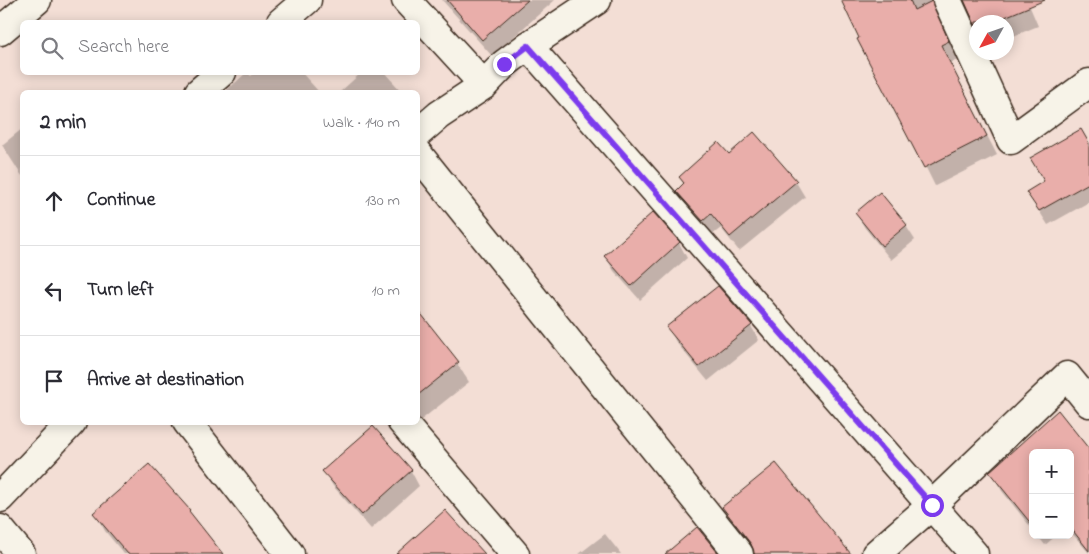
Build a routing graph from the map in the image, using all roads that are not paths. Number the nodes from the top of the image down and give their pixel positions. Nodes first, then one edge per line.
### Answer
1 (37, 0) edge
2 (307, 0) edge
3 (406, 0) edge
4 (597, 0) edge
5 (947, 0) edge
6 (283, 20) edge
7 (0, 31) edge
8 (528, 46) junction
9 (218, 75) edge
10 (1089, 83) edge
11 (484, 85) junction
12 (200, 90) edge
13 (420, 131) edge
14 (420, 156) edge
15 (1089, 403) edge
16 (69, 425) edge
17 (189, 425) edge
18 (405, 425) edge
19 (2, 492) edge
20 (932, 505) junction
21 (0, 529) edge
22 (21, 554) edge
23 (290, 554) edge
24 (514, 554) edge
25 (740, 554) edge
26 (876, 554) edge
27 (974, 554) edge

1 - 7 street
2 - 6 street
3 - 11 street
4 - 8 street
5 - 10 street
8 - 11 street
8 - 20 street
9 - 12 street
11 - 13 street
14 - 25 street
15 - 20 street
16 - 19 street
17 - 23 street
18 - 24 street
20 - 26 street
20 - 27 street
21 - 22 street

